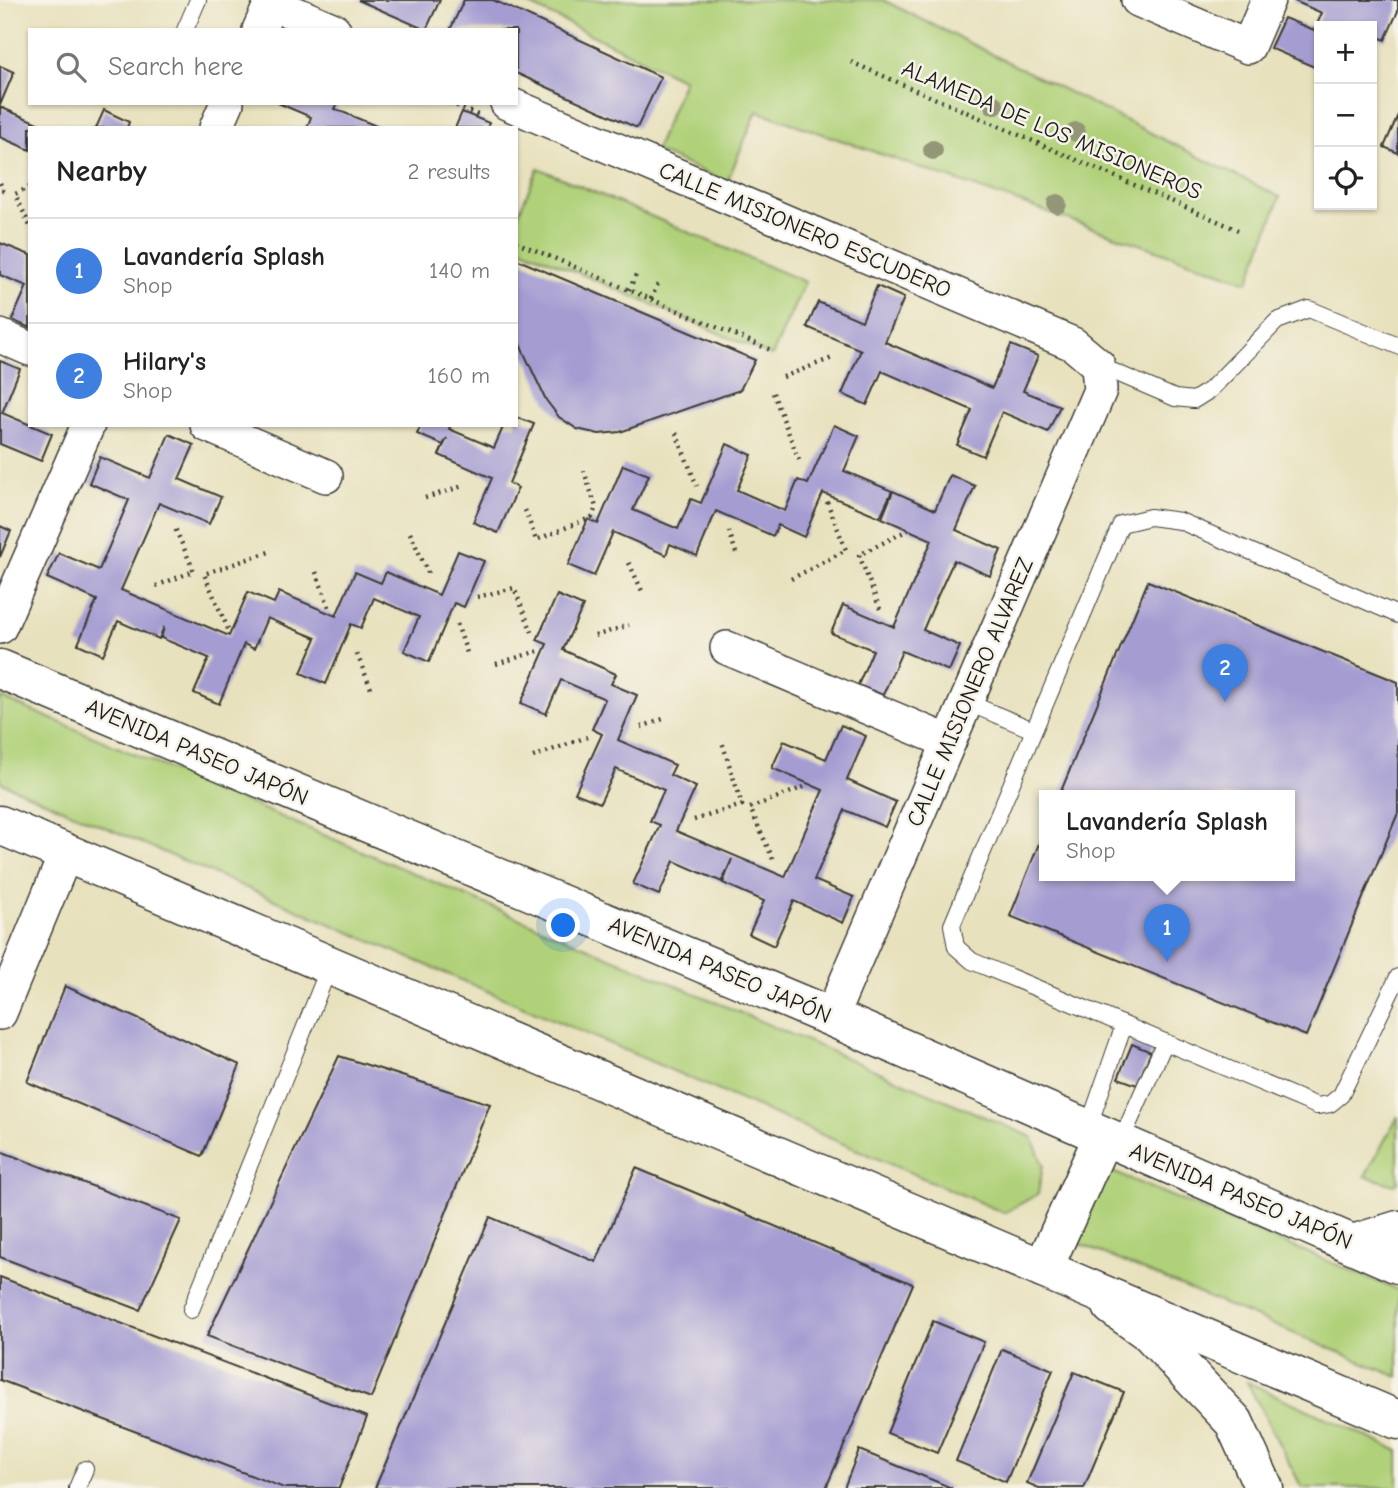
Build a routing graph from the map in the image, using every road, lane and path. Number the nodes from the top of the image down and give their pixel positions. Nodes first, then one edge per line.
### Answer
1 (198, 0) edge
2 (1138, 0) edge
3 (1268, 0) edge
4 (265, 16) edge
5 (186, 28) edge
6 (324, 28) edge
7 (851, 62) dead end
8 (226, 105) edge
9 (512, 105) edge
10 (217, 126) edge
11 (0, 183) edge
12 (28, 188) edge
13 (0, 192) edge
14 (28, 222) edge
15 (1238, 230) dead end
16 (518, 243) edge
17 (636, 275) dead end
18 (658, 284) dead end
19 (629, 290) junction
20 (651, 299) junction
21 (0, 336) edge
22 (1398, 346) edge
23 (28, 348) edge
24 (773, 351) dead end
25 (835, 357) dead end
26 (1098, 365) junction
27 (783, 377) dead end
28 (773, 393) dead end
29 (87, 427) edge
30 (212, 427) edge
31 (676, 433) dead end
32 (799, 460) dead end
33 (584, 471) dead end
34 (326, 476) dead end
35 (697, 485) dead end
36 (463, 486) dead end
37 (425, 498) dead end
38 (826, 499) dead end
39 (525, 510) dead end
40 (174, 526) dead end
41 (908, 530) dead end
42 (729, 531) dead end
43 (410, 533) dead end
44 (269, 552) dead end
45 (737, 556) dead end
46 (629, 563) dead end
47 (316, 572) dead end
48 (430, 577) dead end
49 (791, 579) dead end
50 (156, 586) dead end
51 (643, 593) dead end
52 (477, 597) dead end
53 (329, 607) dead end
54 (880, 609) dead end
55 (1398, 615) edge
56 (457, 624) dead end
57 (629, 625) dead end
58 (0, 627) edge
59 (228, 629) dead end
60 (532, 632) dead end
61 (595, 636) dead end
62 (727, 648) dead end
63 (538, 651) dead end
64 (467, 653) dead end
65 (356, 654) dead end
66 (496, 664) dead end
67 (0, 669) edge
68 (372, 691) dead end
69 (966, 702) junction
70 (666, 718) dead end
71 (641, 727) dead end
72 (1033, 730) junction
73 (587, 737) dead end
74 (722, 742) dead end
75 (949, 742) junction
76 (533, 757) dead end
77 (804, 788) dead end
78 (694, 820) dead end
79 (0, 825) edge
80 (66, 853) junction
81 (773, 859) dead end
82 (330, 965) junction
83 (1398, 977) edge
84 (0, 1013) edge
85 (831, 1017) junction
86 (1124, 1025) junction
87 (1165, 1042) junction
88 (1104, 1136) junction
89 (1398, 1230) edge
90 (1353, 1244) junction
91 (1398, 1264) edge
92 (1043, 1269) junction
93 (1085, 1287) junction
94 (191, 1310) dead end
95 (1398, 1420) edge
96 (85, 1469) dead end
97 (77, 1488) edge
98 (1264, 1488) edge

1 - 5 lane
2 - 3 street
4 - 6 street
7 - 15 path, ALAMEDA DE LOS MISIONEROS
8 - 10 street
9 - 26 street, CALLE MISIONERO ESCUDERO
11 - 13 path
12 - 14 path
16 - 19 path
17 - 19 path
18 - 20 path
19 - 20 path
20 - 24 path
21 - 23 street
22 - 26 lane
25 - 27 path
26 - 69 street, CALLE MISIONERO ALVAREZ
28 - 32 path
29 - 58 street
30 - 34 street
31 - 35 path
33 - 39 path
36 - 37 path
38 - 49 path
40 - 50 path
41 - 54 path
42 - 45 path
43 - 48 path
44 - 59 path
46 - 51 path
47 - 53 path
52 - 60 path
55 - 72 lane
56 - 64 path
57 - 61 path
62 - 75 street
63 - 66 path
65 - 68 path
67 - 85 main road, AVENIDA PASEO JAPÓN
69 - 72 lane
69 - 75 street, CALLE MISIONERO ALVAREZ
70 - 71 path
72 - 86 lane
73 - 76 path
74 - 78 path
75 - 85 street, CALLE MISIONERO ALVAREZ
77 - 81 path
79 - 80 main road
80 - 82 main road
80 - 84 street
82 - 92 main road
82 - 94 lane
83 - 87 lane
85 - 88 main road, AVENIDA PASEO JAPÓN
86 - 87 lane
86 - 88 lane
87 - 88 lane
88 - 90 main road, AVENIDA PASEO JAPÓN
88 - 92 main road
89 - 90 main road
90 - 91 main road, AVENIDA PASEO JAPÓN
92 - 93 main road
93 - 95 main road
93 - 98 main road
96 - 97 lane

